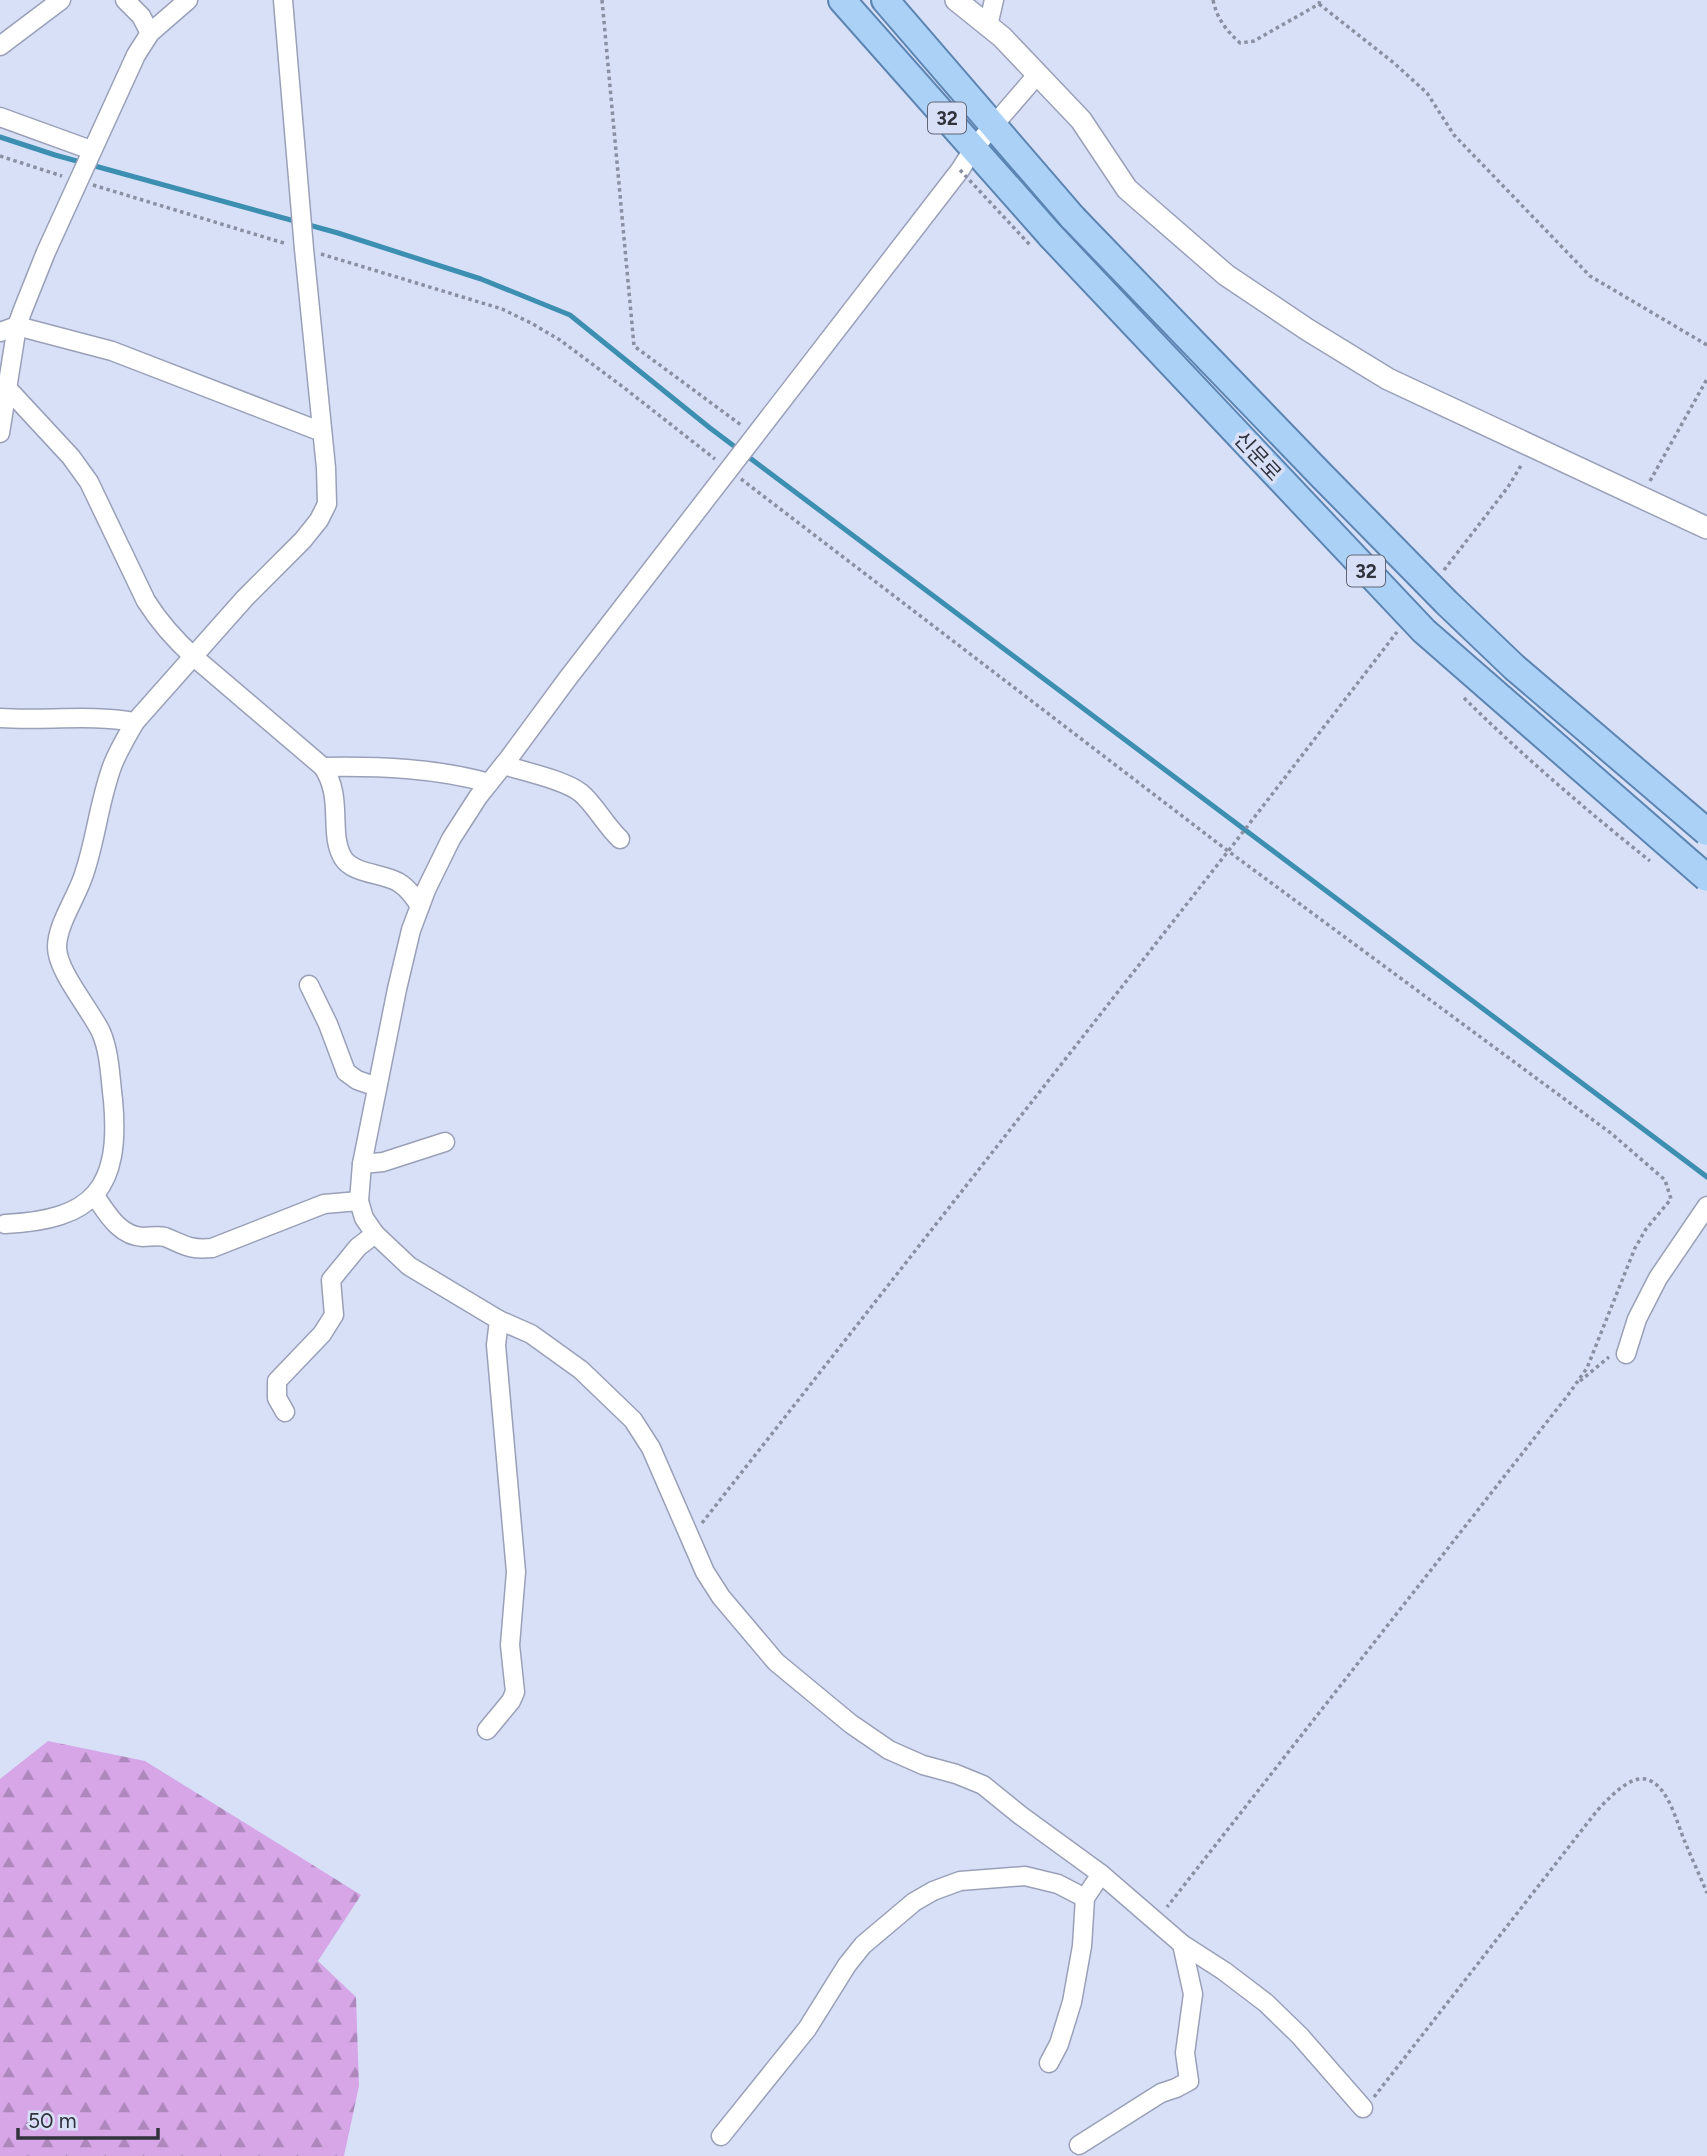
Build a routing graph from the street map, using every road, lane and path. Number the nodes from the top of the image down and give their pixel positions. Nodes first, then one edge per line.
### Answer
1 (61, 0) edge
2 (125, 0) edge
3 (188, 0) edge
4 (283, 0) edge
5 (602, 0) edge
6 (842, 0) edge
7 (886, 0) edge
8 (956, 0) edge
9 (994, 0) edge
10 (1213, 0) edge
11 (1319, 2) edge
12 (988, 26) junction
13 (150, 33) junction
14 (0, 46) edge
15 (1037, 75) junction
16 (0, 117) edge
17 (994, 126) junction
18 (974, 148) junction
19 (91, 150) junction
20 (0, 156) edge
21 (79, 181) junction
22 (304, 249) junction
23 (17, 326) junction
24 (0, 332) edge
25 (1707, 345) edge
26 (1707, 379) edge
27 (8, 389) junction
28 (322, 432) junction
29 (0, 433) edge
30 (752, 440) junction
31 (732, 466) junction
32 (1641, 497) junction
33 (1707, 528) edge
34 (194, 657) junction
35 (0, 718) edge
36 (135, 722) junction
37 (504, 765) junction
38 (323, 767) junction
39 (489, 783) junction
40 (1262, 807) dead end
41 (1707, 832) edge
42 (620, 839) dead end
43 (1228, 851) junction
44 (1707, 878) edge
45 (420, 906) junction
46 (309, 985) dead end
47 (377, 1087) junction
48 (445, 1142) dead end
49 (362, 1164) junction
50 (95, 1196) junction
51 (359, 1201) junction
52 (1707, 1206) edge
53 (5, 1224) dead end
54 (375, 1234) junction
55 (499, 1320) junction
56 (1628, 1348) joint
57 (1575, 1385) junction
58 (285, 1412) dead end
59 (690, 1538) junction
60 (487, 1730) dead end
61 (1101, 1874) junction
62 (1707, 1893) edge
63 (1085, 1898) junction
64 (1155, 1922) junction
65 (1182, 1944) junction
66 (1049, 2063) dead end
67 (1363, 2108) joint
68 (721, 2136) dead end
69 (1079, 2145) dead end

1 - 14 street
2 - 13 street
3 - 13 street
4 - 22 street
5 - 30 path
6 - 18 main road, 신문로 / 32
7 - 17 main road, 신문로 / 32
8 - 12 street
9 - 12 street
10 - 11 path
11 - 25 path
12 - 15 street
13 - 19 street
15 - 17 street
15 - 32 street
16 - 19 street
17 - 18 street
17 - 41 main road, 신문로 / 32, bridge
18 - 30 street
18 - 44 main road, 신문로 / 32, bridge
19 - 21 street
20 - 21 path
21 - 22 path
21 - 23 street
22 - 28 street
22 - 31 path
23 - 24 street
23 - 27 street
23 - 28 street
26 - 32 path
27 - 29 street
27 - 34 street
28 - 34 street
30 - 31 street
31 - 37 street
31 - 43 path
32 - 33 street
34 - 36 street
34 - 38 street
35 - 36 street
36 - 50 street
37 - 39 street
37 - 42 street
38 - 39 street
38 - 45 street
39 - 45 street
40 - 43 path
43 - 57 path
43 - 59 path
45 - 47 street
46 - 47 street
47 - 49 street
48 - 49 street
49 - 51 street
50 - 51 street
50 - 53 street
51 - 54 street
52 - 56 street
54 - 55 street
54 - 58 street
55 - 59 street
55 - 60 street
56 - 57 path
57 - 64 path
59 - 61 street
61 - 63 street
61 - 64 street
62 - 67 path
63 - 66 street
63 - 68 street
64 - 65 street
65 - 67 street
65 - 69 street

